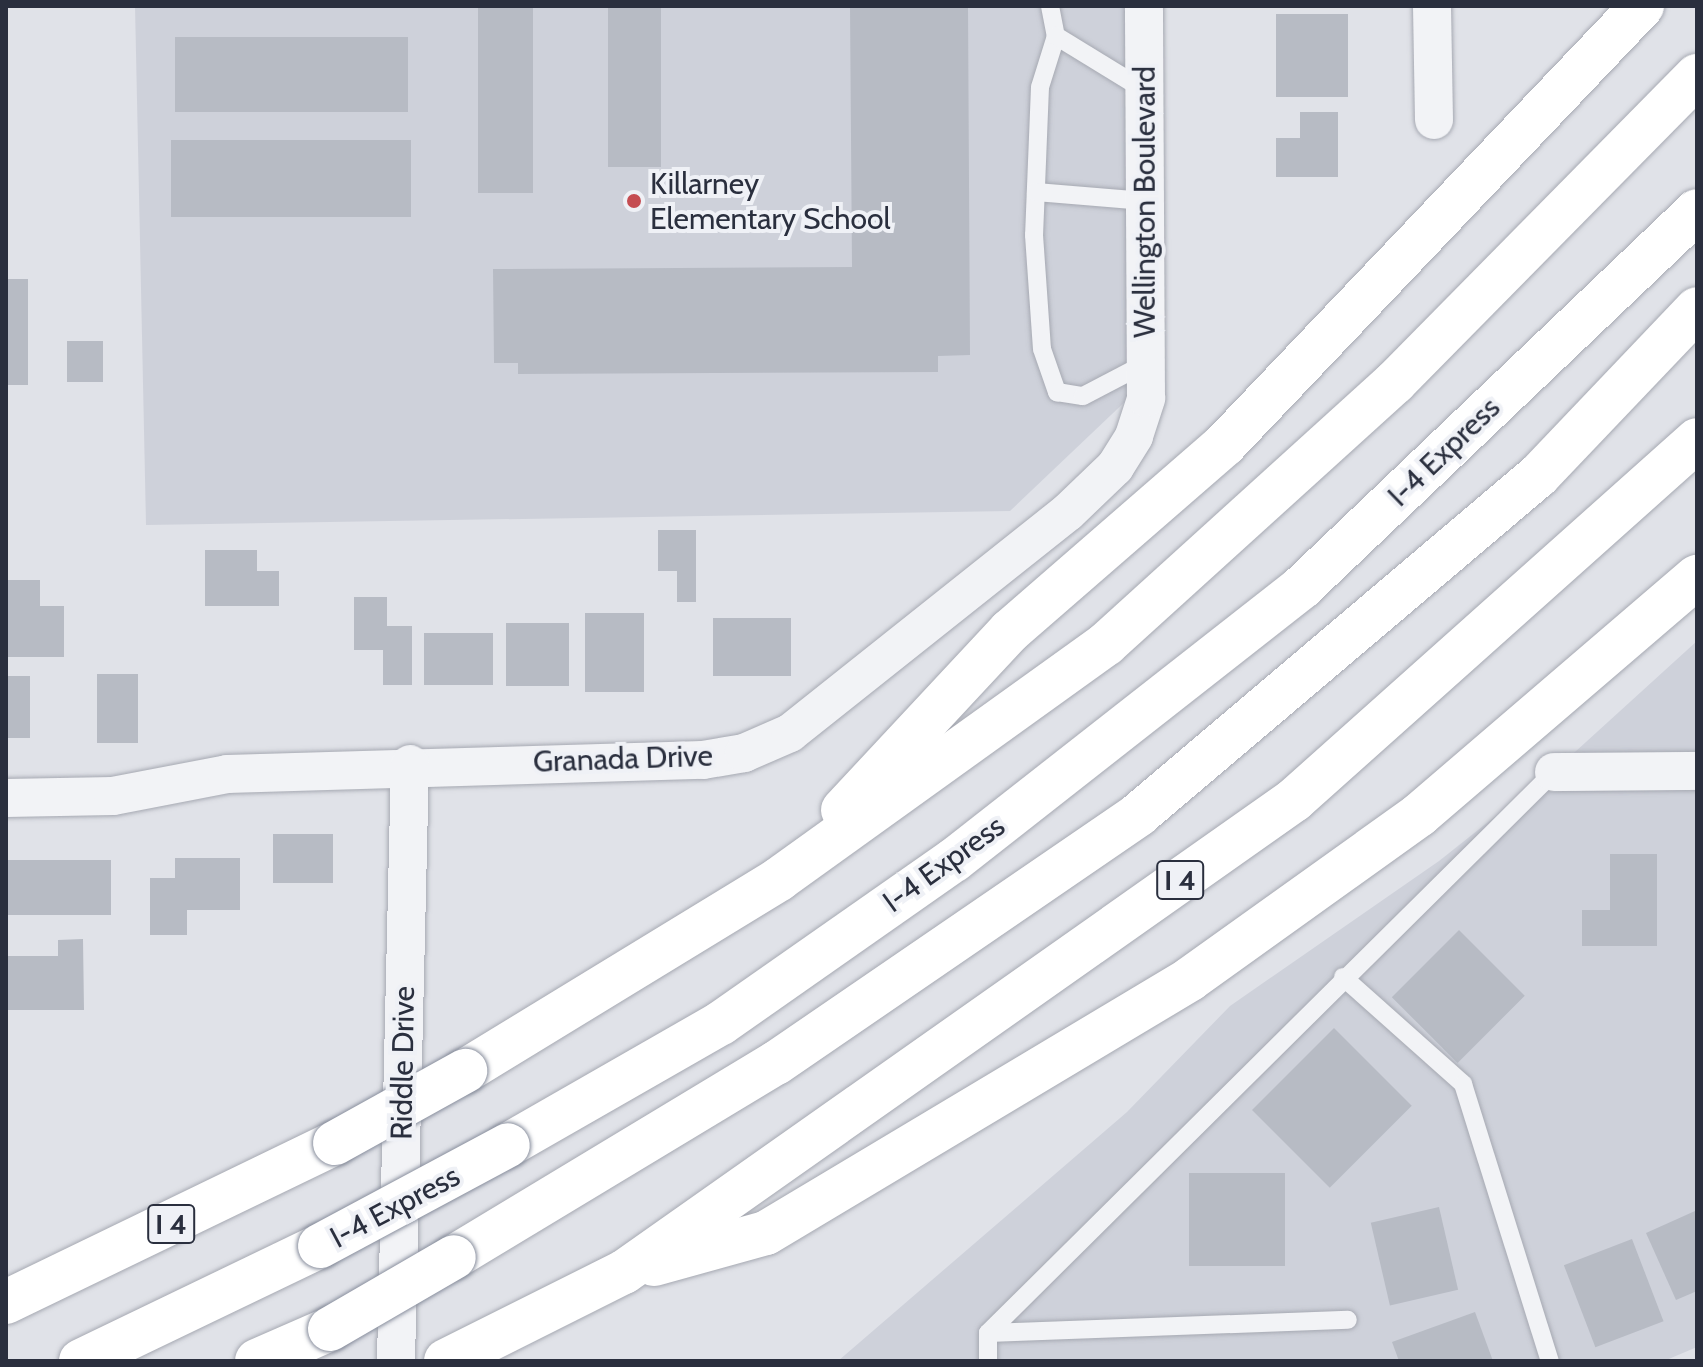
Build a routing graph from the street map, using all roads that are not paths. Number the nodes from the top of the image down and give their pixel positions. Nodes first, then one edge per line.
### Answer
1 (1050, 6) edge
2 (1144, 6) edge
3 (1432, 6) edge
4 (1642, 6) edge
5 (1056, 36) junction
6 (1697, 76) edge
7 (1144, 90) junction
8 (1434, 120) dead end
9 (1036, 192) junction
10 (1145, 201) junction
11 (1697, 211) edge
12 (1697, 309) edge
13 (1146, 381) junction
14 (1697, 440) edge
15 (1697, 577) edge
16 (410, 764) junction
17 (1697, 771) edge
18 (1554, 772) joint
19 (6, 798) edge
20 (779, 879) junction
21 (1343, 977) junction
22 (624, 1272) junction
23 (6, 1302) edge
24 (1348, 1320) dead end
25 (988, 1333) junction
26 (449, 1360) edge
27 (81, 1361) edge
28 (257, 1361) edge
29 (396, 1361) edge
30 (988, 1361) edge
31 (1550, 1361) edge

1 - 5 lane
2 - 7 street, Wellington Boulevard
3 - 8 street
4 - 20 highway
5 - 7 lane
5 - 9 lane
6 - 20 highway, I 4
7 - 10 street, Wellington Boulevard
9 - 10 lane
9 - 13 lane
10 - 13 street, Wellington Boulevard
11 - 27 highway, I-4 Express, bridge
12 - 28 highway, bridge
13 - 16 street, Granada Drive
14 - 22 highway, I 4
15 - 22 highway
16 - 19 street, Granada Drive
16 - 29 street, Riddle Drive
17 - 18 street
18 - 21 lane
20 - 23 highway, I 4, bridge
21 - 25 lane
21 - 31 lane
22 - 26 highway, I 4
24 - 25 lane
25 - 30 lane

